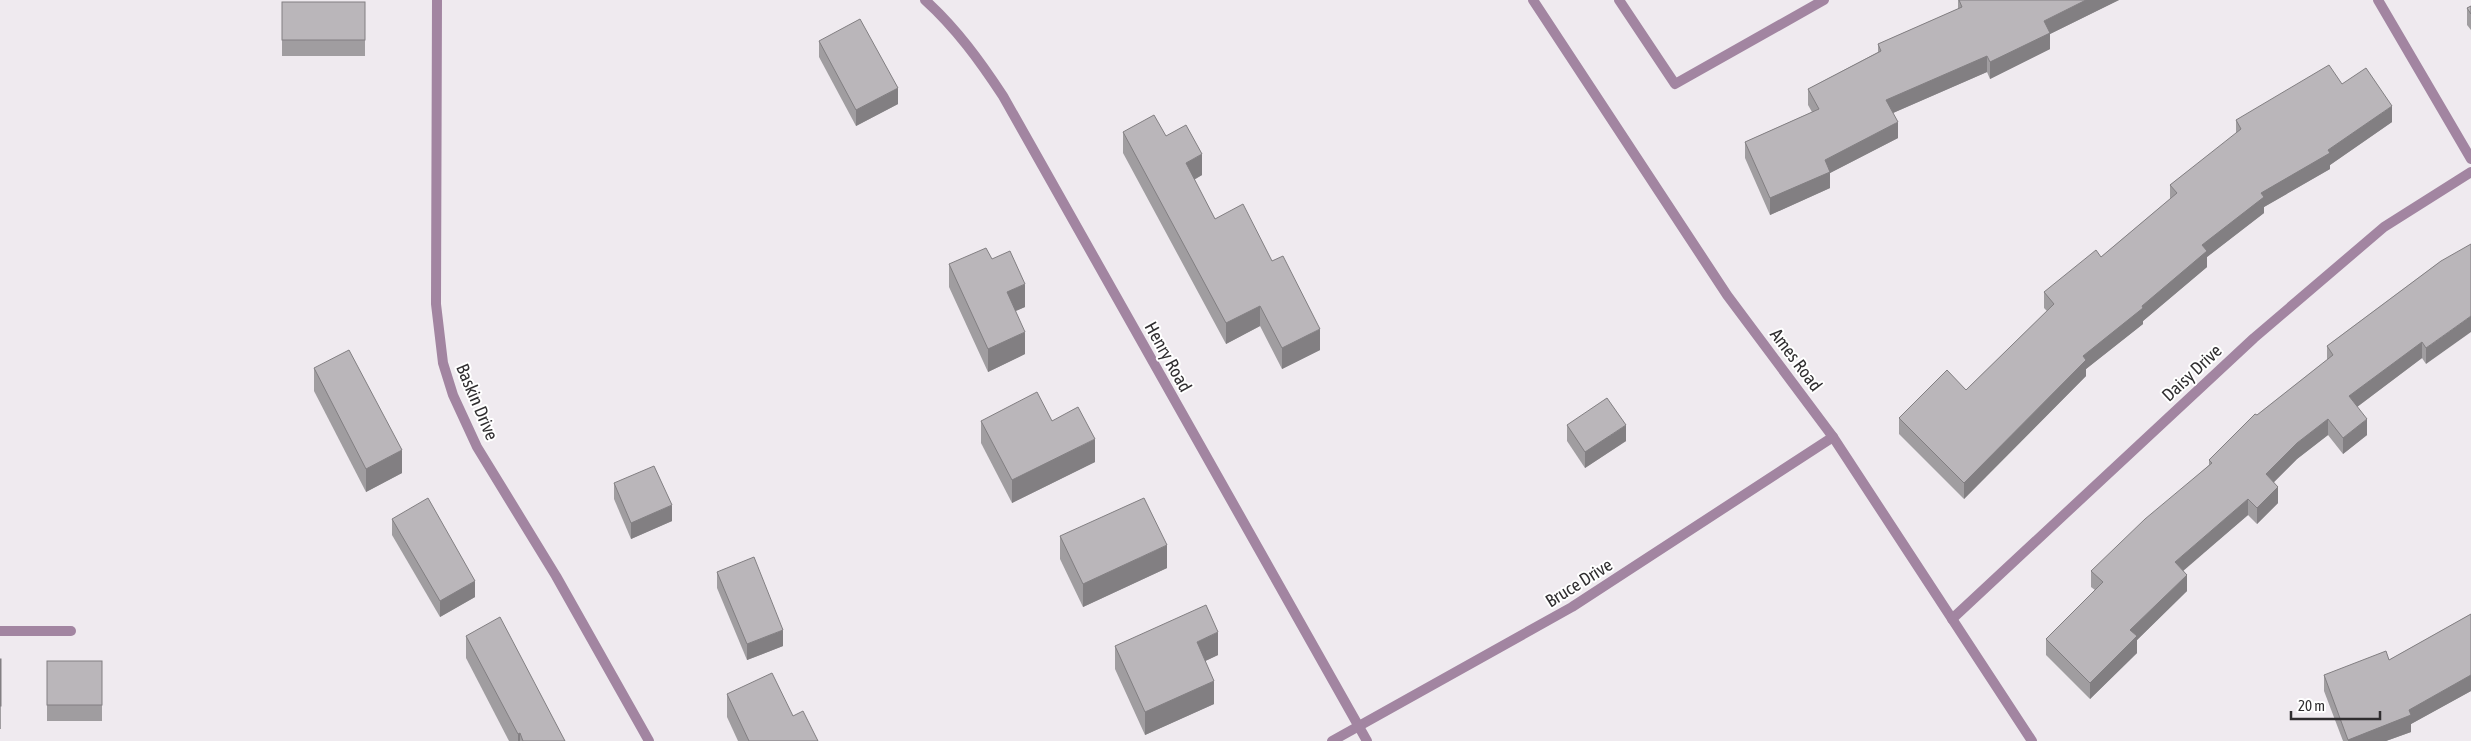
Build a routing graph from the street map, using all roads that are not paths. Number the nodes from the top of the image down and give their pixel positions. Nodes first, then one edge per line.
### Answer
1 (437, 0) edge
2 (925, 0) edge
3 (1533, 0) edge
4 (1619, 0) edge
5 (1824, 0) edge
6 (2378, 0) edge
7 (2471, 160) edge
8 (2471, 172) edge
9 (1833, 437) junction
10 (1952, 619) junction
11 (0, 631) edge
12 (71, 631) dead end
13 (1358, 726) junction
14 (649, 741) edge
15 (1332, 741) edge
16 (1367, 741) edge
17 (2032, 741) edge

1 - 14 street, Baskin Drive
2 - 13 street, Henry Road
3 - 9 street, Ames Road
4 - 5 street
6 - 7 street
8 - 10 street, Daisy Drive
9 - 10 street, Ames Road
9 - 13 street, Bruce Drive
10 - 17 street, Ames Road
11 - 12 street
13 - 15 street, Bruce Drive
13 - 16 street, Henry Road

